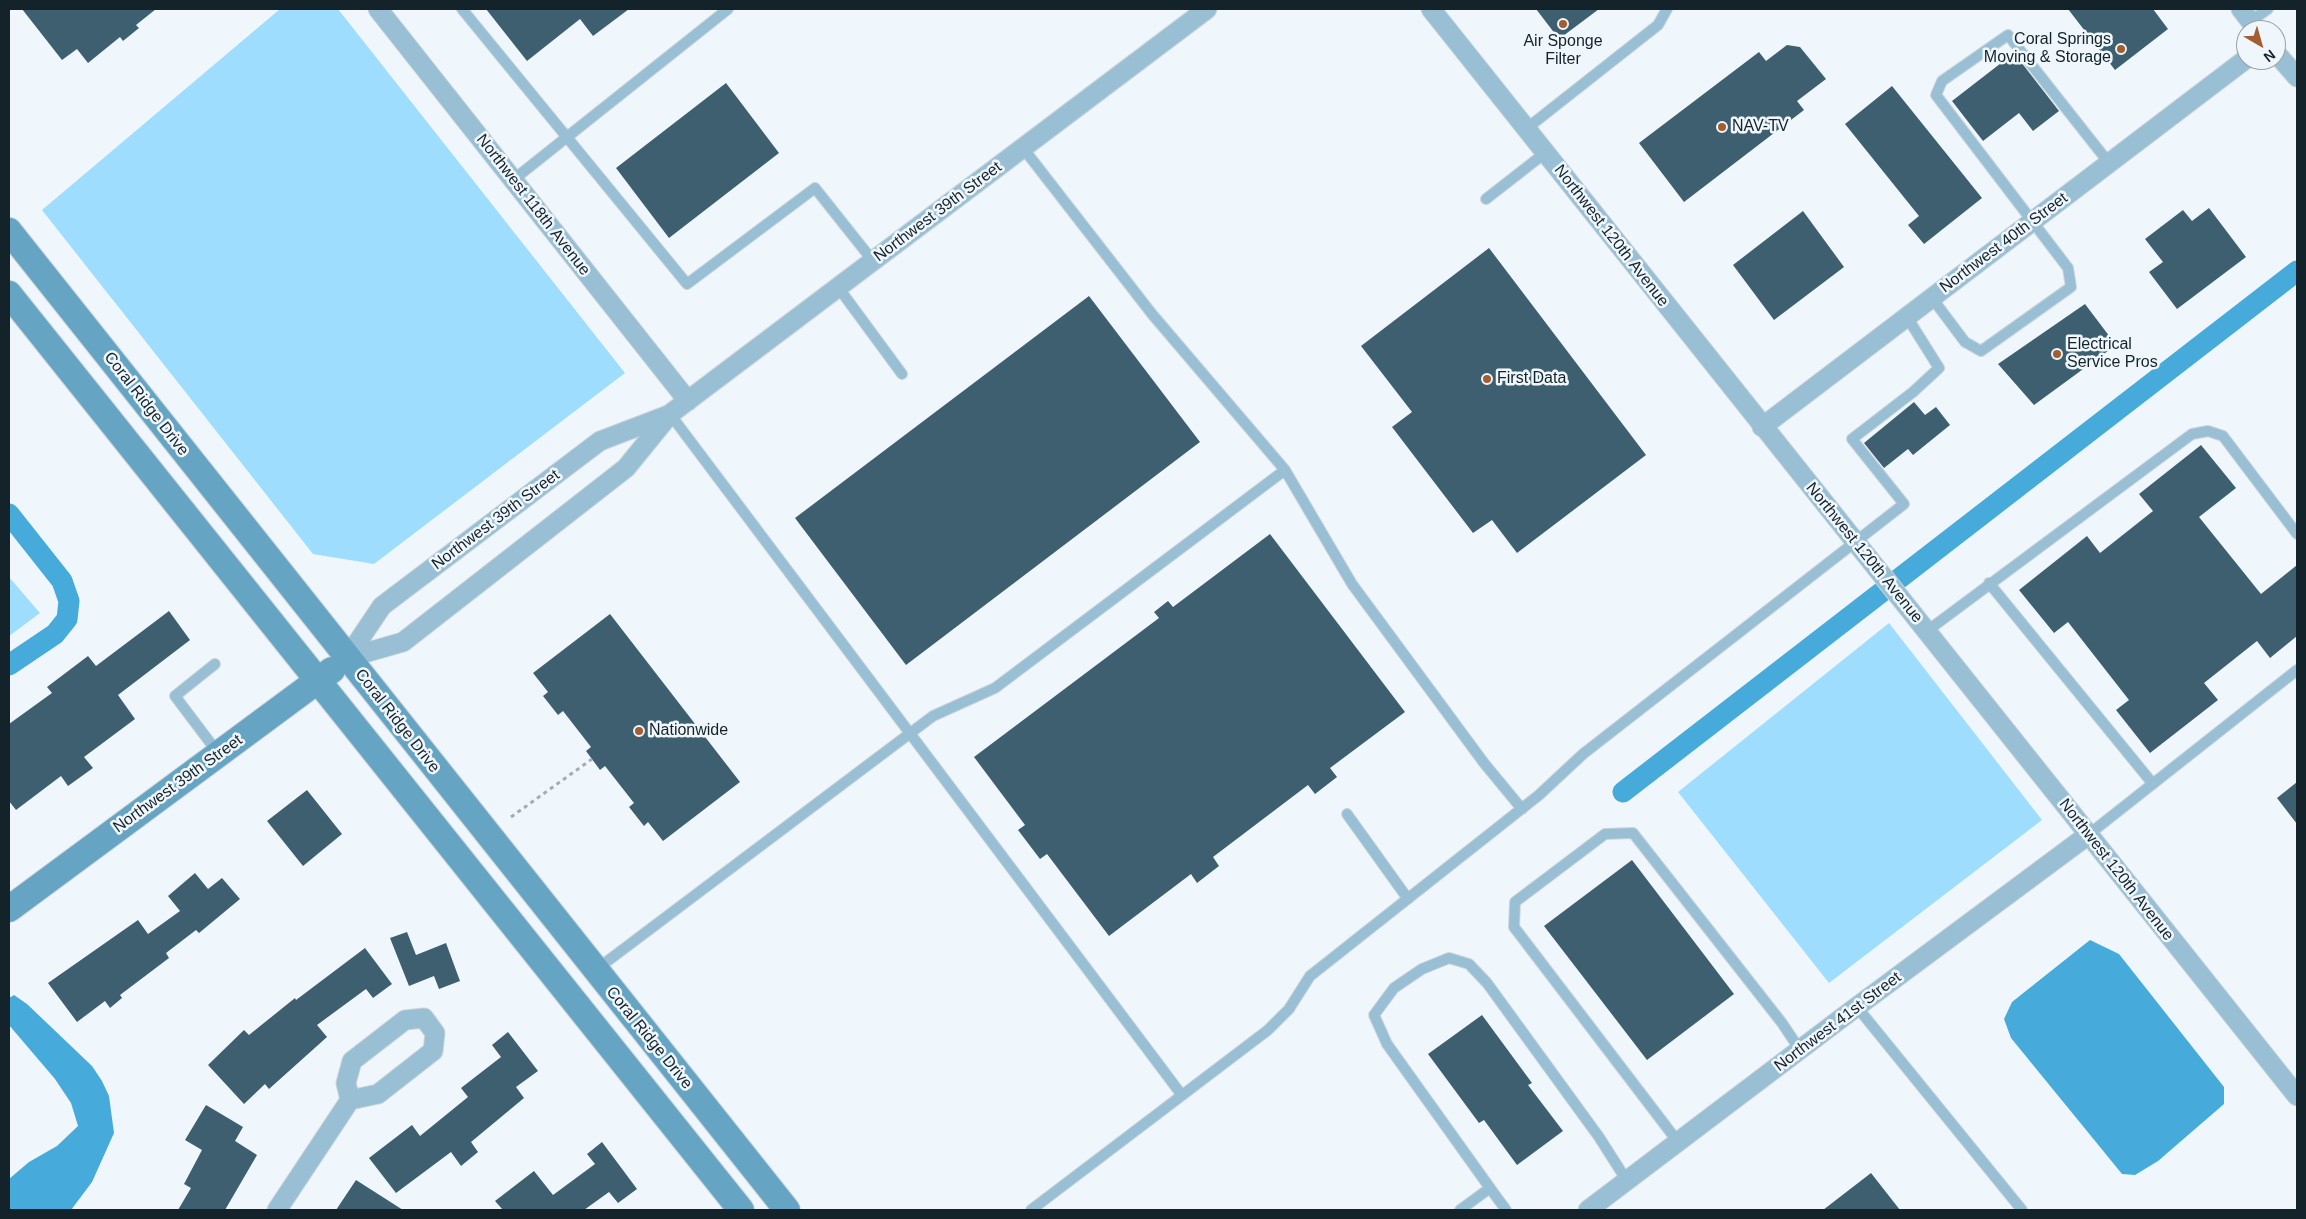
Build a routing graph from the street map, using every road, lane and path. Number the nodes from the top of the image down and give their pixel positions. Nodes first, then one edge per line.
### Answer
1 (462, 9) edge
2 (728, 9) edge
3 (1207, 9) edge
4 (1431, 9) edge
5 (1667, 9) edge
6 (2268, 9) edge
7 (381, 10) edge
8 (2250, 20) edge
9 (2286, 64) edge
10 (2236, 67) edge
11 (2297, 77) edge
12 (1526, 129) junction
13 (566, 137) junction
14 (1023, 148) junction
15 (1546, 153) junction
16 (2109, 163) junction
17 (513, 180) junction
18 (1486, 199) dead end
19 (2033, 221) junction
20 (9, 231) edge
21 (873, 261) junction
22 (838, 287) junction
23 (9, 294) edge
24 (1932, 298) junction
25 (1906, 317) junction
26 (902, 374) dead end
27 (688, 401) junction
28 (670, 414) junction
29 (1762, 426) junction
30 (1285, 470) junction
31 (2297, 534) edge
32 (1856, 543) junction
33 (1989, 583) junction
34 (1927, 631) junction
35 (347, 658) junction
36 (215, 664) dead end
37 (2297, 670) edge
38 (318, 681) junction
39 (909, 734) junction
40 (219, 753) junction
41 (592, 759) dead end
42 (2153, 784) junction
43 (1522, 809) junction
44 (1347, 814) dead end
45 (511, 818) dead end
46 (2088, 835) junction
47 (1408, 899) junction
48 (14, 901) edge
49 (595, 970) junction
50 (1857, 1007) junction
51 (1800, 1050) junction
52 (1181, 1094) junction
53 (2297, 1096) edge
54 (350, 1100) junction
55 (1678, 1142) junction
56 (1627, 1181) junction
57 (1490, 1188) junction
58 (277, 1210) edge
59 (741, 1210) edge
60 (787, 1210) edge
61 (1031, 1210) edge
62 (1460, 1210) edge
63 (1506, 1210) edge
64 (1588, 1210) edge
65 (2022, 1210) edge

1 - 13 lane
2 - 13 lane
3 - 14 street, Northwest 39th Street
4 - 12 street, Northwest 120th Avenue
5 - 12 lane
6 - 8 lane
7 - 17 street, Northwest 118th Avenue
9 - 11 street
10 - 16 street, Northwest 40th Street
12 - 15 street, Northwest 120th Avenue
13 - 17 lane
13 - 21 lane
14 - 21 street, Northwest 39th Street
14 - 30 lane
15 - 18 lane
15 - 29 street, Northwest 120th Avenue
16 - 19 street, Northwest 40th Street
16 - 19 lane
17 - 27 street, Northwest 118th Avenue
19 - 24 street, Northwest 40th Street
19 - 24 lane
20 - 35 main road, Coral Ridge Drive
21 - 22 street, Northwest 39th Street
22 - 26 lane
22 - 27 street, Northwest 39th Street
23 - 38 main road
24 - 25 street, Northwest 40th Street
25 - 29 street, Northwest 40th Street
25 - 32 lane
27 - 28 street, Northwest 39th Street
28 - 35 street, Northwest 39th Street
28 - 35 street, Northwest 39th Street
28 - 39 lane
29 - 32 street, Northwest 120th Avenue
30 - 39 lane
30 - 43 lane
31 - 33 lane
32 - 34 street, Northwest 120th Avenue
32 - 43 lane
33 - 34 lane
33 - 42 lane
34 - 46 street, Northwest 120th Avenue
35 - 38 main road, Northwest 39th Street
35 - 49 main road, Coral Ridge Drive
36 - 40 lane
37 - 42 lane
38 - 40 main road, Northwest 39th Street
38 - 59 main road
39 - 49 lane
39 - 52 lane
40 - 48 main road, Northwest 39th Street
41 - 45 path
42 - 46 lane
43 - 47 lane
44 - 47 lane
46 - 50 street, Northwest 41st Street
46 - 53 street, Northwest 120th Avenue
47 - 52 lane
49 - 60 main road, Coral Ridge Drive
50 - 51 street, Northwest 41st Street
50 - 65 lane
51 - 55 street, Northwest 41st Street
51 - 55 lane
52 - 61 lane
54 - 54 street
54 - 58 street
55 - 56 street, Northwest 41st Street
56 - 57 lane
56 - 64 street, Northwest 41st Street
57 - 62 lane
57 - 63 lane

